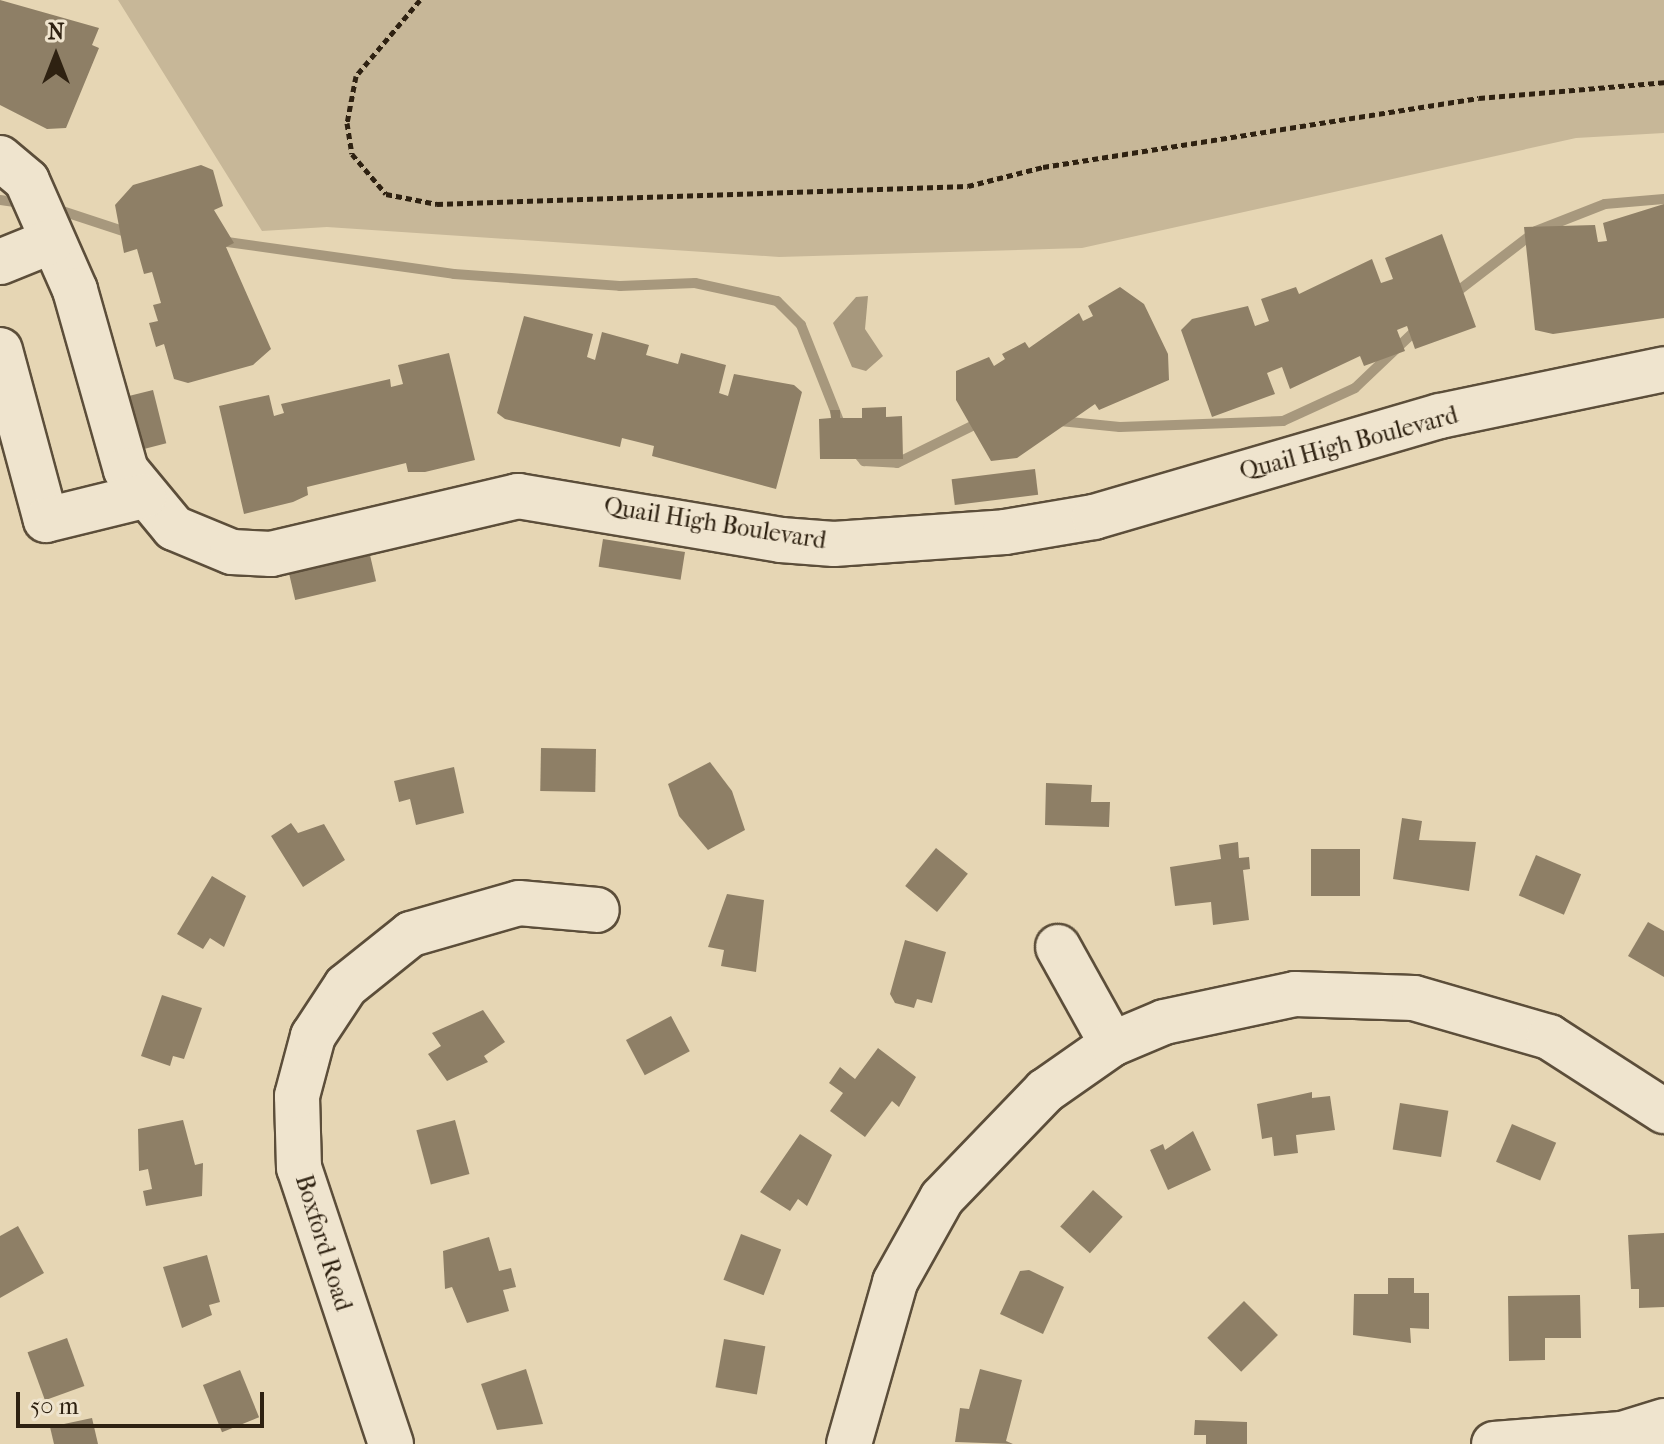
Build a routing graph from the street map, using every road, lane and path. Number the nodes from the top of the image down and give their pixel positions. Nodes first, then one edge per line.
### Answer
1 (420, 0) edge
2 (1664, 82) edge
3 (0, 158) edge
4 (52, 241) junction
5 (0, 262) edge
6 (0, 350) edge
7 (1664, 369) edge
8 (144, 496) junction
9 (597, 910) dead end
10 (1058, 947) dead end
11 (1112, 1044) junction
12 (1664, 1111) edge
13 (1664, 1421) edge
14 (391, 1444) edge
15 (849, 1444) edge
16 (1494, 1444) edge

1 - 2 path
3 - 4 street, Quail High Boulevard
4 - 5 street
4 - 8 street, Quail High Boulevard
6 - 8 street
7 - 8 street, Quail High Boulevard
9 - 14 street, Boxford Road
10 - 11 street
11 - 12 street
11 - 15 street
13 - 16 street

